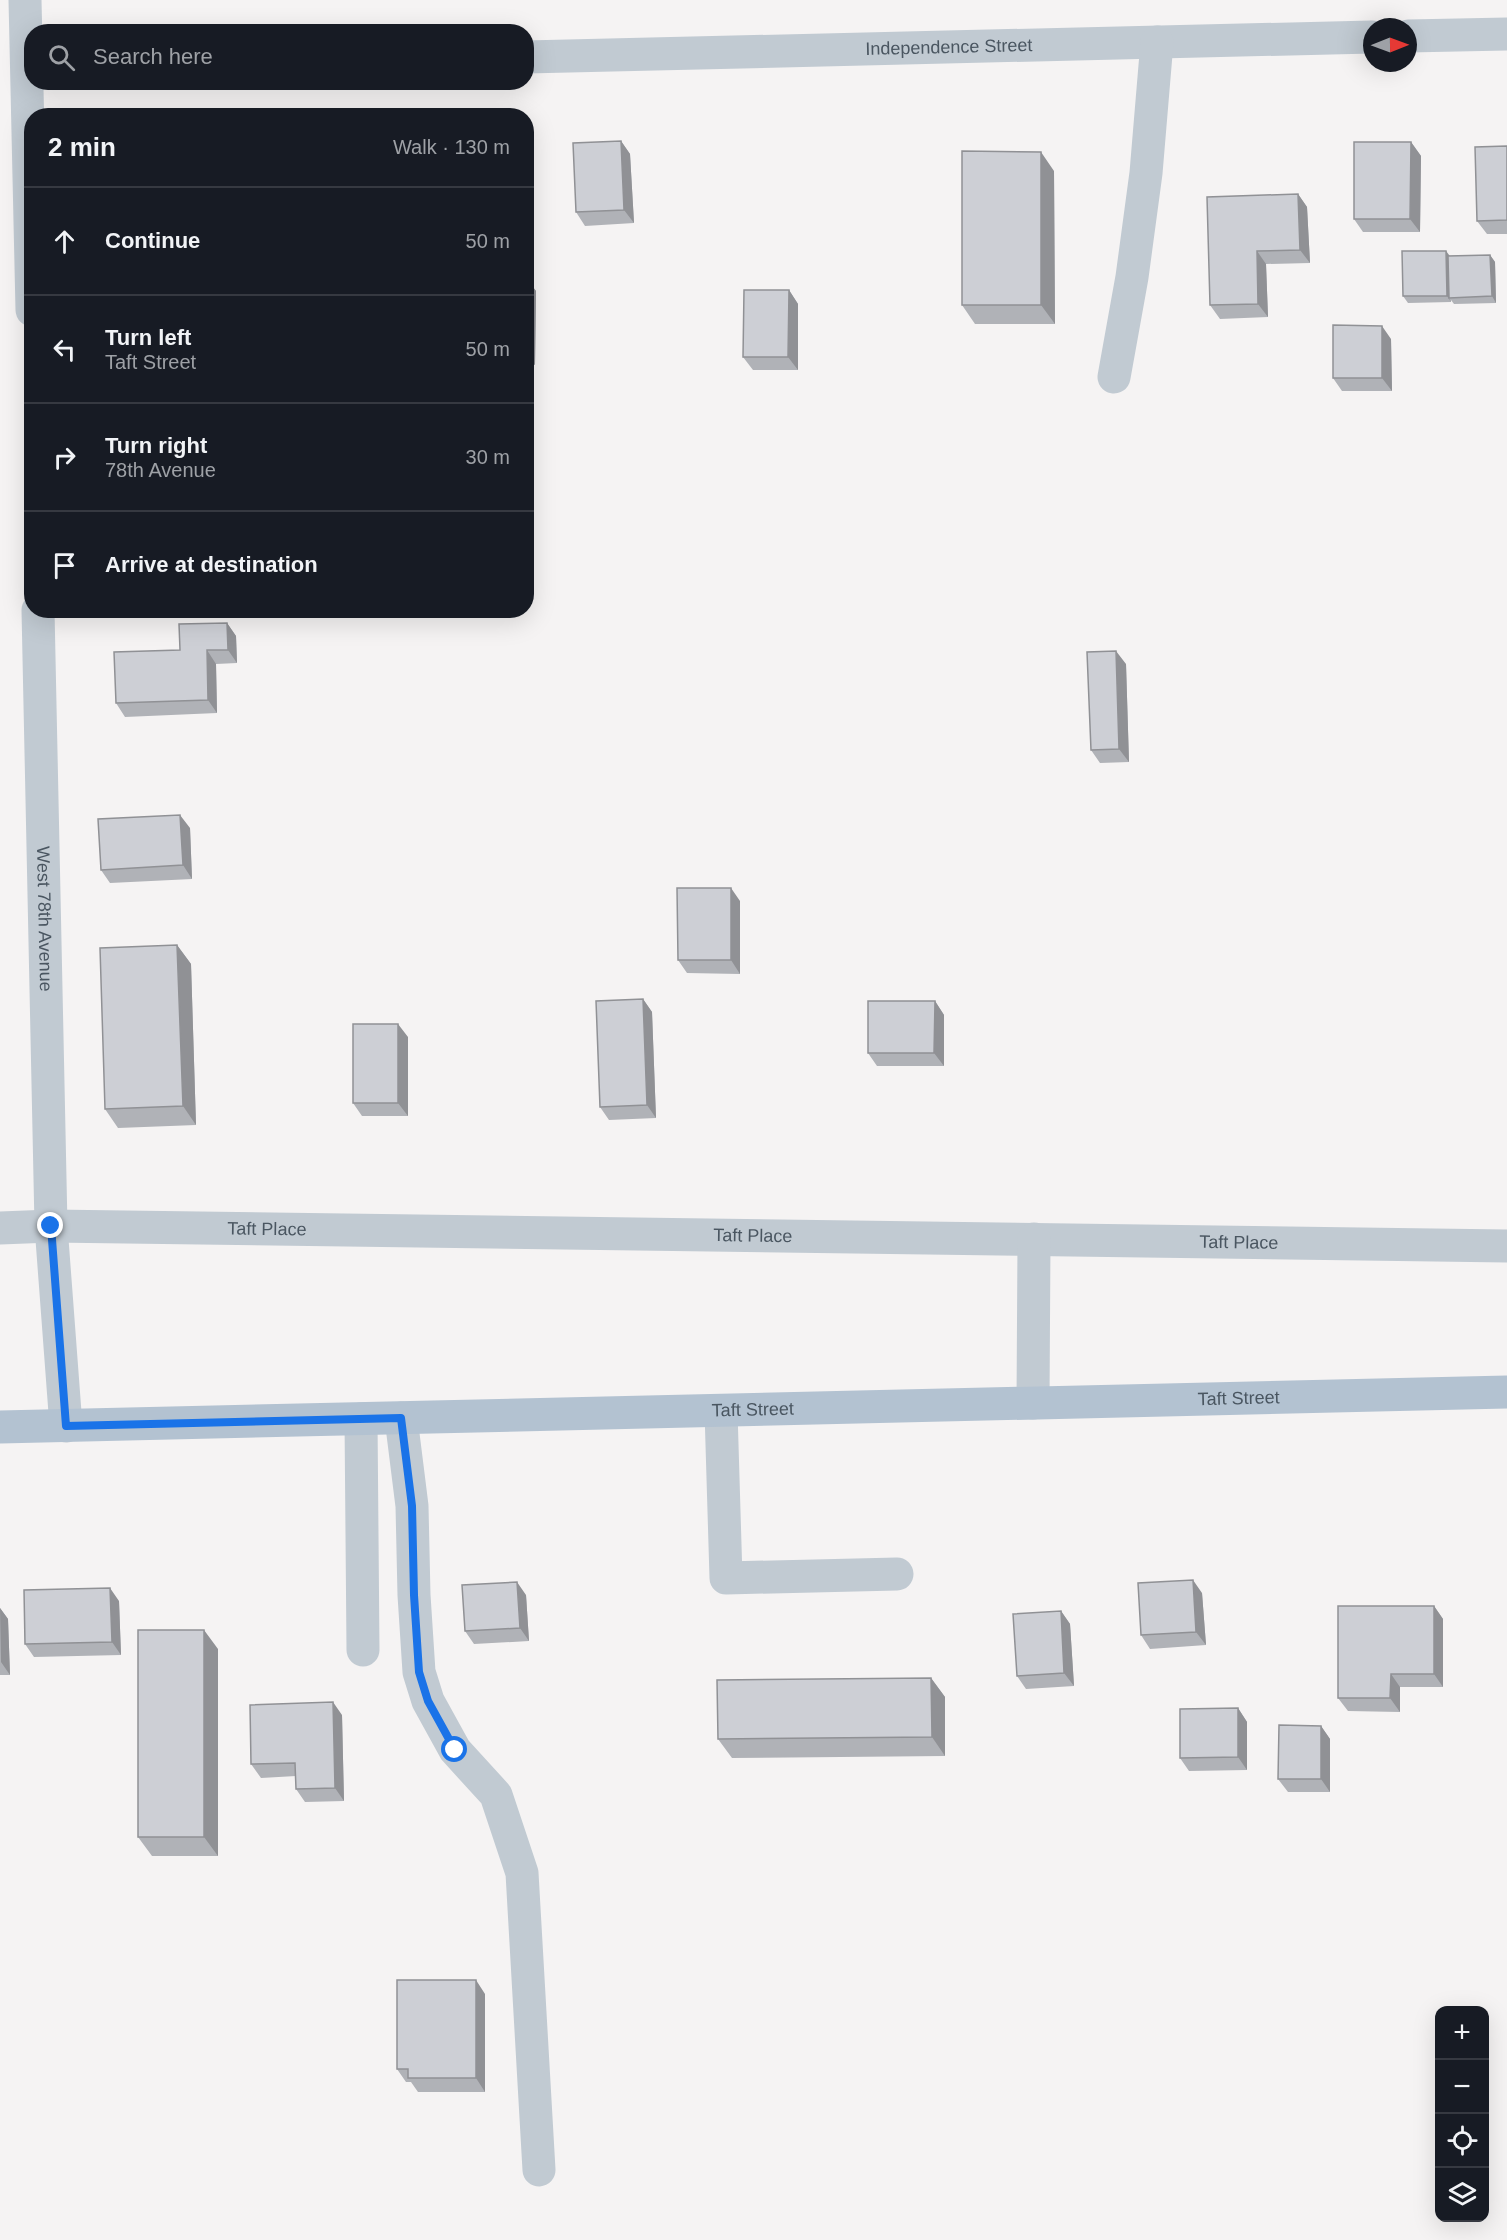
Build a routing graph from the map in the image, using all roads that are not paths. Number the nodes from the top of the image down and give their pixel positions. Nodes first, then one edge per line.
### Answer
1 (25, 0) edge
2 (1507, 34) edge
3 (1417, 36) edge
4 (1363, 37) edge
5 (1157, 42) junction
6 (534, 57) edge
7 (19, 69) edge
8 (24, 162) edge
9 (1114, 377) dead end
10 (38, 618) edge
11 (51, 1226) junction
12 (0, 1228) edge
13 (1034, 1239) junction
14 (1507, 1246) edge
15 (1507, 1392) edge
16 (1033, 1403) junction
17 (721, 1411) junction
18 (401, 1418) junction
19 (362, 1419) junction
20 (66, 1426) junction
21 (0, 1427) edge
22 (897, 1574) dead end
23 (363, 1650) dead end
24 (540, 2170) dead end

1 - 7 street
2 - 3 street
4 - 5 street, Independence Street
5 - 6 street, Independence Street
5 - 9 street
7 - 8 street
10 - 11 street, West 78th Avenue
11 - 12 street, Taft Place
11 - 13 street, Taft Place
11 - 20 street, West 78th Avenue
13 - 14 street, Taft Place
13 - 16 street
15 - 16 main road, Taft Street
16 - 17 main road, Taft Street
17 - 18 main road, Taft Street
17 - 22 street
18 - 19 main road, Taft Street
18 - 24 street
19 - 20 main road, Taft Street
19 - 23 street
20 - 21 main road, Taft Street

